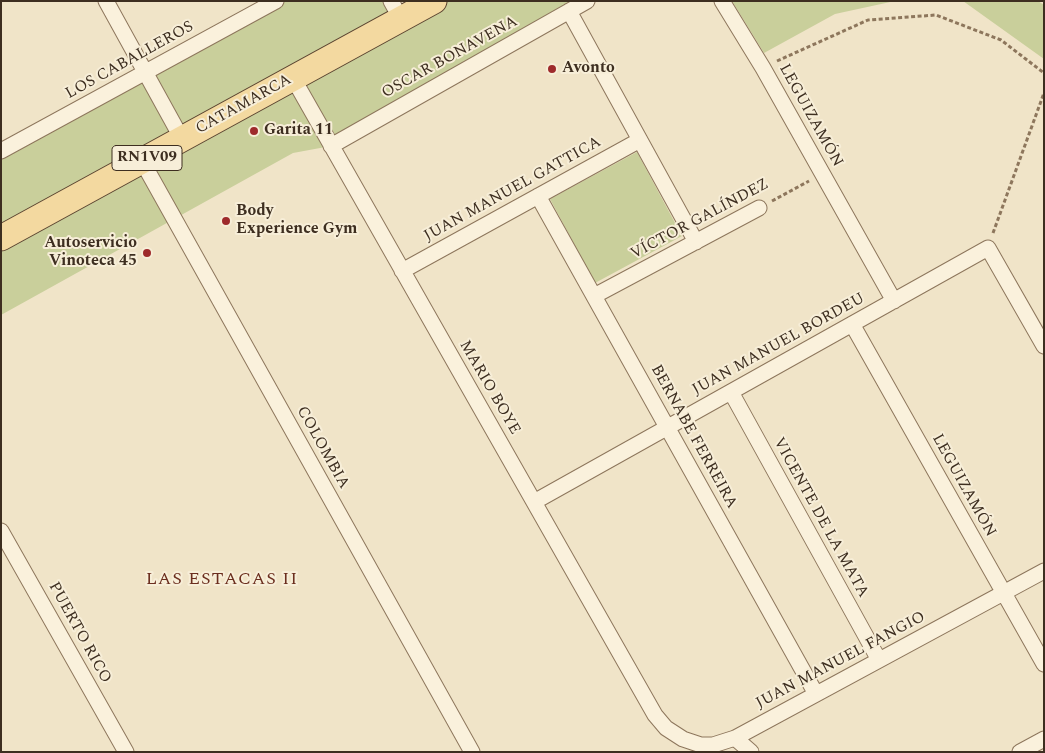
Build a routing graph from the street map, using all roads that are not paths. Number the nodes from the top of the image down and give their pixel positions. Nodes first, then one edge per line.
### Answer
1 (106, 1) edge
2 (276, 1) edge
3 (434, 1) edge
4 (587, 1) edge
5 (722, 1) edge
6 (396, 10) edge
7 (569, 11) junction
8 (146, 72) junction
9 (293, 78) junction
10 (182, 139) junction
11 (640, 140) junction
12 (331, 146) junction
13 (1, 151) edge
14 (142, 161) junction
15 (538, 196) junction
16 (760, 208) road end
17 (1, 238) edge
18 (696, 242) junction
19 (402, 271) junction
20 (594, 296) junction
21 (894, 301) junction
22 (852, 324) junction
23 (1044, 346) edge
24 (731, 392) junction
25 (667, 428) junction
26 (534, 502) junction
27 (1, 531) edge
28 (1044, 571) edge
29 (1004, 593) junction
30 (879, 660) junction
31 (1044, 664) edge
32 (816, 694) junction
33 (655, 715) joint
34 (735, 738) junction
35 (1044, 739) edge
36 (126, 752) edge
37 (472, 752) edge
38 (751, 752) edge
39 (1020, 752) edge

1 - 8 street
2 - 8 street, LOS CABALLEROS
3 - 6 main road, CATAMARCA / RN1V09
4 - 7 street, OSCAR BONAVENA
5 - 21 street, LEGUIZAMÓN
6 - 9 main road, CATAMARCA / RN1V09
7 - 11 street
7 - 12 street, OSCAR BONAVENA
8 - 10 street
8 - 13 street, LOS CABALLEROS
9 - 10 main road, CATAMARCA / RN1V09
9 - 12 street, MARIO BOYE
10 - 14 main road, CATAMARCA / RN1V09
11 - 15 street, JUAN MANUEL GATTICA
11 - 18 street
12 - 19 street, MARIO BOYE
14 - 17 main road, CATAMARCA / RN1V09
14 - 37 street, COLOMBIA
15 - 19 street, JUAN MANUEL GATTICA
15 - 20 street, BERNABE FERREIRA
16 - 18 street, VÍCTOR GALÍNDEZ
18 - 20 street, VÍCTOR GALÍNDEZ
19 - 26 street, MARIO BOYE
20 - 25 street, BERNABE FERREIRA
21 - 22 street, JUAN MANUEL BORDEU
21 - 23 street, JUAN MANUEL BORDEU
22 - 24 street, JUAN MANUEL BORDEU
22 - 29 street, LEGUIZAMÓN
24 - 25 street, JUAN MANUEL BORDEU
24 - 30 street, VICENTE DE LA MATA
25 - 26 street, JUAN MANUEL BORDEU
25 - 32 street, BERNABE FERREIRA
26 - 33 street, MARIO BOYE
27 - 36 street, PUERTO RICO
28 - 29 street, JUAN MANUEL FANGIO
29 - 30 street, JUAN MANUEL FANGIO
29 - 31 street, LEGUIZAMÓN
30 - 32 street, JUAN MANUEL FANGIO
32 - 34 street, JUAN MANUEL FANGIO
33 - 34 street, JUAN MANUEL FANGIO
34 - 38 street
35 - 39 street

